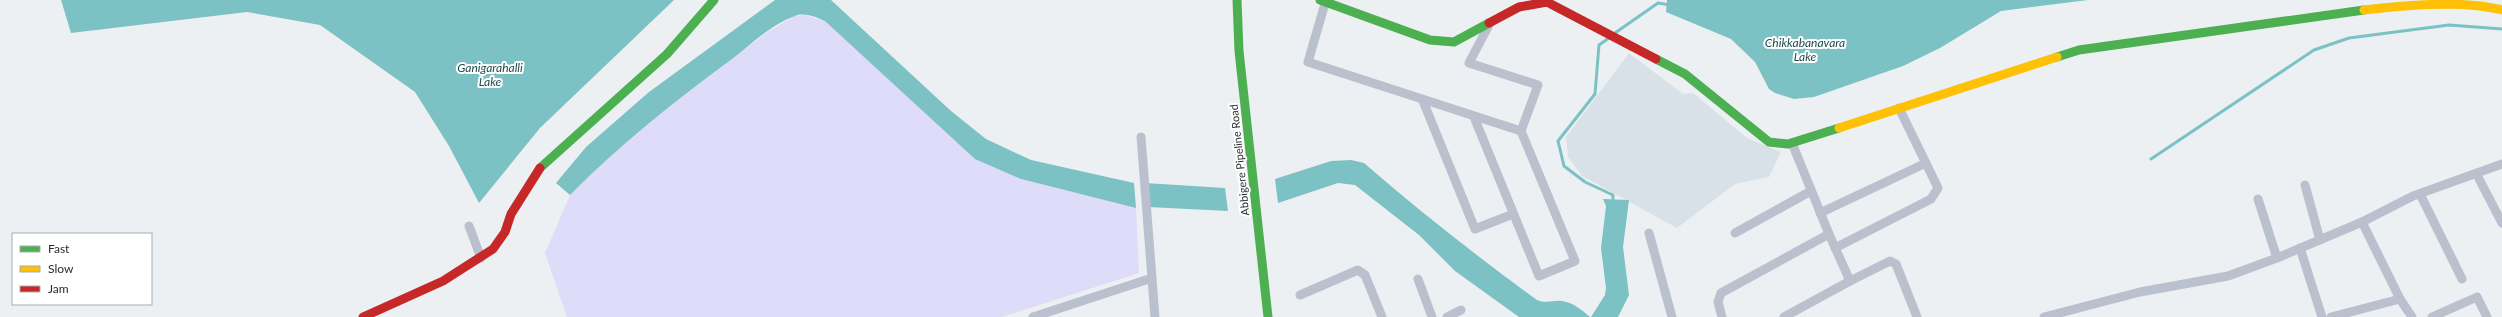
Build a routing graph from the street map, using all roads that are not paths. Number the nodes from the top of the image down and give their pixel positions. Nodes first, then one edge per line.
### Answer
1 (714, 0) edge
2 (1237, 0) edge
3 (1324, 1) edge
4 (2502, 10) edge
5 (1490, 23) junction
6 (1423, 101) junction
7 (1899, 108) junction
8 (1474, 117) junction
9 (1521, 131) junction
10 (1141, 137) dead end
11 (1792, 143) junction
12 (1926, 163) junction
13 (2502, 164) edge
14 (2477, 175) junction
15 (2305, 185) dead end
16 (1811, 191) junction
17 (2420, 194) junction
18 (2258, 199) dead end
19 (1820, 213) junction
20 (1513, 214) junction
21 (2362, 222) junction
22 (2502, 223) edge
23 (469, 226) dead end
24 (1649, 233) dead end
25 (1735, 233) dead end
26 (1829, 234) junction
27 (2320, 240) junction
28 (1835, 248) junction
29 (2300, 248) junction
30 (481, 258) junction
31 (2276, 258) junction
32 (1152, 278) junction
33 (1418, 279) dead end
34 (2462, 279) dead end
35 (1850, 281) junction
36 (1300, 295) dead end
37 (2400, 299) junction
38 (1461, 310) dead end
39 (363, 317) edge
40 (1033, 317) edge
41 (1155, 317) edge
42 (1268, 317) edge
43 (1382, 317) edge
44 (1432, 317) edge
45 (1447, 317) edge
46 (1672, 317) edge
47 (1722, 317) edge
48 (1784, 317) edge
49 (1917, 317) edge
50 (2044, 317) edge
51 (2322, 317) edge
52 (2331, 317) edge
53 (2412, 317) edge
54 (2432, 317) edge
55 (2487, 317) edge

1 - 30 street
2 - 42 street, Abbigere Pipeline Road
3 - 5 street
3 - 6 street
4 - 7 street
5 - 9 street
5 - 11 street
6 - 8 street
6 - 20 street
7 - 11 street
7 - 12 street
8 - 9 street
8 - 20 street
9 - 20 street
10 - 32 street
11 - 16 street
12 - 19 street
12 - 28 street
13 - 14 street
14 - 17 street
14 - 22 street
15 - 27 street
16 - 19 street
16 - 25 street
17 - 21 street
17 - 34 street
18 - 31 street
19 - 26 street
21 - 27 street
21 - 37 street
23 - 30 street
24 - 46 street
26 - 28 street
26 - 47 street
27 - 29 street
28 - 35 street
29 - 31 street
29 - 51 street
30 - 39 street
31 - 50 street
32 - 40 street
32 - 41 street
33 - 44 street
35 - 48 street
35 - 49 street
36 - 43 street
37 - 52 street
37 - 53 street
38 - 45 street
54 - 55 street

